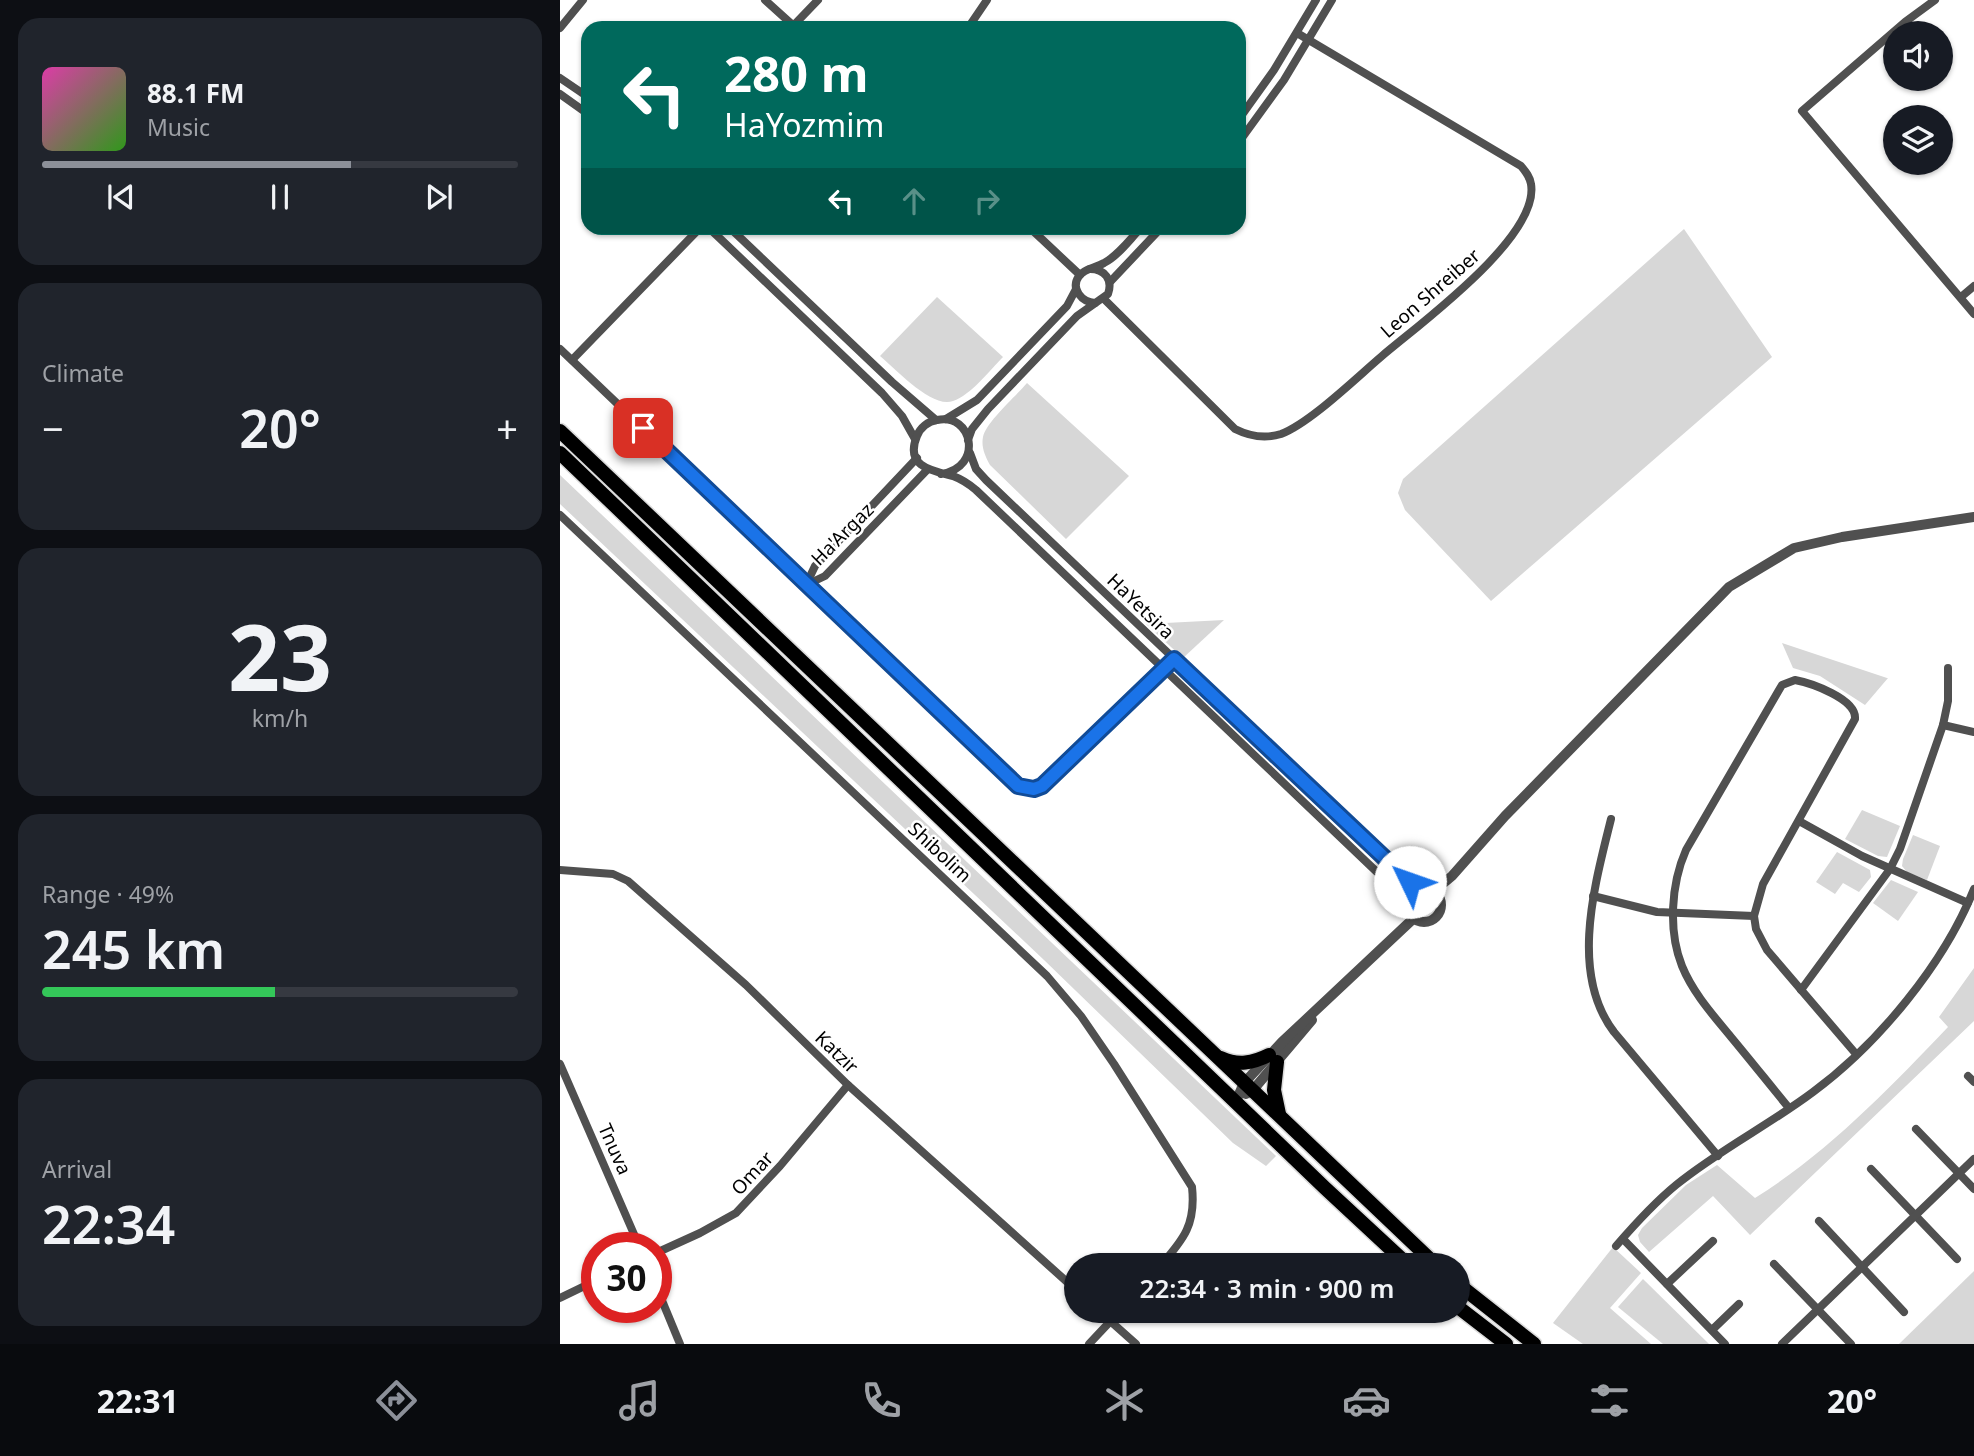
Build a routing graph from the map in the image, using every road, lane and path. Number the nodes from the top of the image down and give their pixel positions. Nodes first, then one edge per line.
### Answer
1 (583, 0) edge
2 (765, 0) edge
3 (818, 0) edge
4 (987, 0) edge
5 (1316, 0) edge
6 (1332, 0) edge
7 (1935, 0) edge
8 (788, 21) edge
9 (800, 21) edge
10 (973, 21) edge
11 (560, 28) edge
12 (1297, 33) junction
13 (1310, 40) junction
14 (560, 78) edge
15 (581, 92) edge
16 (560, 94) edge
17 (581, 109) edge
18 (1246, 109) edge
19 (1246, 133) edge
20 (693, 235) edge
21 (716, 235) edge
22 (737, 235) edge
23 (1037, 235) edge
24 (1134, 235) edge
25 (1154, 235) edge
26 (1090, 269) junction
27 (1080, 275) junction
28 (1110, 282) junction
29 (1974, 286) edge
30 (1076, 289) junction
31 (1961, 297) junction
32 (1100, 301) junction
33 (1974, 314) edge
34 (560, 349) edge
35 (572, 360) junction
36 (940, 419) junction
37 (560, 431) edge
38 (915, 439) junction
39 (969, 444) junction
40 (560, 453) edge
41 (917, 458) junction
42 (927, 470) junction
43 (941, 474) junction
44 (560, 515) edge
45 (1974, 517) edge
46 (807, 585) junction
47 (1174, 659) junction
48 (1948, 668) dead end
49 (1164, 669) junction
50 (1943, 725) junction
51 (1974, 732) edge
52 (1611, 819) dead end
53 (1799, 821) junction
54 (1890, 869) junction
55 (560, 870) edge
56 (1974, 889) edge
57 (1433, 893) junction
58 (1593, 896) junction
59 (1408, 899) junction
60 (1968, 903) junction
61 (1674, 913) junction
62 (1754, 916) junction
63 (1414, 918) junction
64 (1801, 990) junction
65 (1856, 1054) junction
66 (1216, 1056) junction
67 (1273, 1059) junction
68 (560, 1064) edge
69 (848, 1085) junction
70 (1248, 1087) junction
71 (1236, 1101) junction
72 (1790, 1108) junction
73 (1282, 1118) junction
74 (1916, 1129) dead end
75 (1718, 1156) junction
76 (1974, 1159) edge
77 (1871, 1169) dead end
78 (1959, 1174) junction
79 (1974, 1189) edge
80 (1916, 1215) junction
81 (1819, 1221) dead end
82 (633, 1232) edge
83 (1713, 1241) dead end
84 (672, 1246) edge
85 (1171, 1253) edge
86 (1395, 1253) edge
87 (1423, 1253) edge
88 (1957, 1259) dead end
89 (1774, 1264) dead end
90 (1862, 1267) junction
91 (1064, 1279) edge
92 (1667, 1284) junction
93 (581, 1288) edge
94 (1470, 1293) edge
95 (560, 1298) edge
96 (1739, 1304) dead end
97 (1818, 1309) junction
98 (1904, 1312) dead end
99 (1470, 1316) edge
100 (671, 1323) edge
101 (1109, 1323) edge
102 (1113, 1323) edge
103 (1712, 1330) junction
104 (680, 1344) edge
105 (1089, 1344) edge
106 (1136, 1344) edge
107 (1506, 1344) edge
108 (1534, 1344) edge
109 (1726, 1344) edge
110 (1782, 1344) edge
111 (1851, 1344) edge

1 - 11 street
2 - 8 street
3 - 9 street
4 - 10 street
5 - 12 street
6 - 13 street
7 - 31 street
12 - 13 street, Leon Shreiber
12 - 18 street
13 - 19 street
13 - 32 street, Leon Shreiber
14 - 15 street
16 - 17 street
20 - 35 street
21 - 38 street
22 - 36 street
23 - 27 street
24 - 26 street
25 - 28 street
26 - 27 street
26 - 28 street
27 - 30 street
28 - 32 street
29 - 31 street
30 - 32 street
30 - 36 street
31 - 33 street
32 - 39 street
34 - 35 street
35 - 46 street
36 - 38 street
36 - 39 street
37 - 66 highway
38 - 41 street
39 - 43 street
39 - 47 street, HaYetsira
40 - 71 highway
41 - 42 street
41 - 46 street, Ha'Argaz
42 - 43 street
42 - 46 street, Ha'Argaz
43 - 49 street, HaYetsira
44 - 85 street, Shibolim
45 - 57 street
46 - 49 street
47 - 49 street
47 - 57 street, HaYetsira
48 - 50 street
49 - 59 street, HaYetsira
50 - 51 street
50 - 54 street
52 - 58 street
53 - 54 street
53 - 61 street
53 - 62 street
54 - 60 street
54 - 64 street
55 - 69 street, Katzir
56 - 60 street
57 - 59 street
57 - 63 street
58 - 61 street
58 - 75 street
59 - 63 street
60 - 65 street
61 - 62 street
61 - 72 street
62 - 64 street
63 - 67 street
64 - 65 street
65 - 72 street
66 - 67 highway
66 - 70 highway
67 - 70 street
67 - 73 highway
68 - 82 street, Tnuva
69 - 84 street, Omar
69 - 91 street, Katzir
70 - 71 street
70 - 73 highway
71 - 86 highway
72 - 75 street
73 - 87 highway
74 - 78 street
75 - 92 street
76 - 78 street
77 - 80 street
78 - 79 street
78 - 80 street
80 - 88 street
80 - 90 street
81 - 90 street
83 - 92 street
89 - 97 street
90 - 97 street
90 - 98 street
92 - 103 street
93 - 95 street
94 - 108 highway
96 - 103 street
97 - 110 street
97 - 111 street
99 - 107 highway
100 - 104 street
101 - 105 street
102 - 106 street
103 - 109 street

